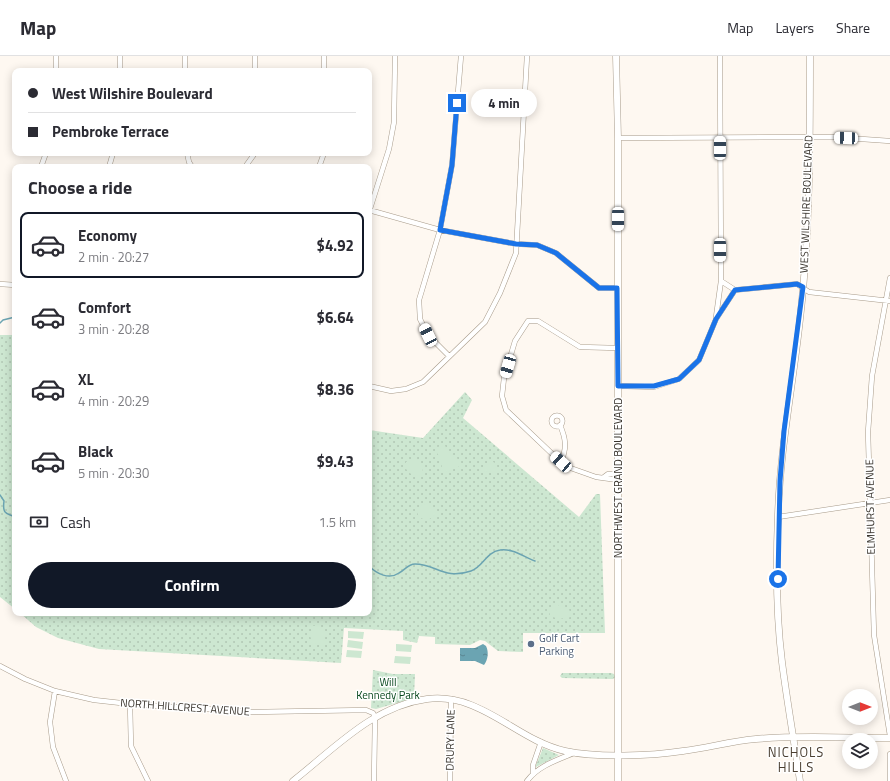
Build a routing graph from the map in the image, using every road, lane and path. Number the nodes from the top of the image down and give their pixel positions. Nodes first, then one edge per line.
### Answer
1 (56, 56) edge
2 (120, 56) edge
3 (185, 56) edge
4 (255, 56) edge
5 (324, 56) edge
6 (395, 56) edge
7 (461, 56) edge
8 (527, 56) edge
9 (616, 56) edge
10 (720, 56) edge
11 (810, 56) edge
12 (56, 68) edge
13 (120, 68) edge
14 (185, 68) edge
15 (255, 68) edge
16 (324, 68) edge
17 (809, 137) junction
18 (618, 138) junction
19 (720, 138) junction
20 (890, 141) edge
21 (372, 202) edge
22 (372, 212) edge
23 (440, 230) junction
24 (516, 244) junction
25 (890, 278) edge
26 (720, 281) junction
27 (0, 284) edge
28 (12, 285) edge
29 (803, 287) junction
30 (617, 288) junction
31 (735, 290) junction
32 (888, 301) edge
33 (716, 319) junction
34 (617, 348) junction
35 (449, 356) junction
36 (618, 386) junction
37 (372, 387) edge
38 (560, 425) dead end
39 (561, 462) junction
40 (618, 477) junction
41 (890, 500) edge
42 (870, 504) junction
43 (778, 518) junction
44 (0, 666) edge
45 (55, 691) junction
46 (451, 699) junction
47 (130, 704) junction
48 (375, 717) junction
49 (890, 737) edge
50 (793, 738) junction
51 (541, 742) junction
52 (574, 753) junction
53 (618, 754) junction
54 (890, 754) edge
55 (533, 773) junction
56 (66, 781) edge
57 (148, 781) edge
58 (293, 781) edge
59 (374, 781) edge
60 (450, 781) edge
61 (527, 781) edge
62 (618, 781) edge
63 (800, 781) edge
64 (890, 781) edge

1 - 12 street
2 - 13 street
3 - 14 street
4 - 15 street
5 - 16 street
6 - 21 street
7 - 23 street
8 - 24 street
9 - 18 street, NORTHWEST GRAND BOULEVARD
10 - 19 street
11 - 17 street, WEST WILSHIRE BOULEVARD
17 - 19 street
17 - 20 street
17 - 29 street, WEST WILSHIRE BOULEVARD
18 - 19 street
18 - 30 street, NORTHWEST GRAND BOULEVARD
19 - 26 street
22 - 23 street
23 - 24 street
23 - 35 street
24 - 30 street
24 - 35 street
25 - 32 street, ELMHURST AVENUE
26 - 31 street
26 - 33 street
27 - 28 street
29 - 31 street
29 - 32 street
29 - 43 street, WEST WILSHIRE BOULEVARD
30 - 34 street, NORTHWEST GRAND BOULEVARD
31 - 33 street
32 - 42 street, ELMHURST AVENUE
33 - 36 street
34 - 36 street, NORTHWEST GRAND BOULEVARD
34 - 39 street
35 - 37 street
36 - 40 street, NORTHWEST GRAND BOULEVARD
38 - 39 street
39 - 40 street
40 - 53 street, NORTHWEST GRAND BOULEVARD
41 - 42 street
42 - 43 street
42 - 49 street, ELMHURST AVENUE
43 - 50 street, WEST WILSHIRE BOULEVARD
44 - 45 street, NORTH HILLCREST AVENUE
45 - 47 street, NORTH HILLCREST AVENUE
45 - 56 street
46 - 48 street
46 - 51 street
46 - 60 street, DRURY LANE
47 - 48 street, NORTH HILLCREST AVENUE
47 - 57 street
48 - 58 street
48 - 59 street
49 - 50 street
50 - 53 street
50 - 63 street, WEST WILSHIRE BOULEVARD
51 - 52 street
51 - 55 street
52 - 53 street
52 - 55 street
53 - 62 street, NORTHWEST GRAND BOULEVARD
54 - 64 street
55 - 61 street

